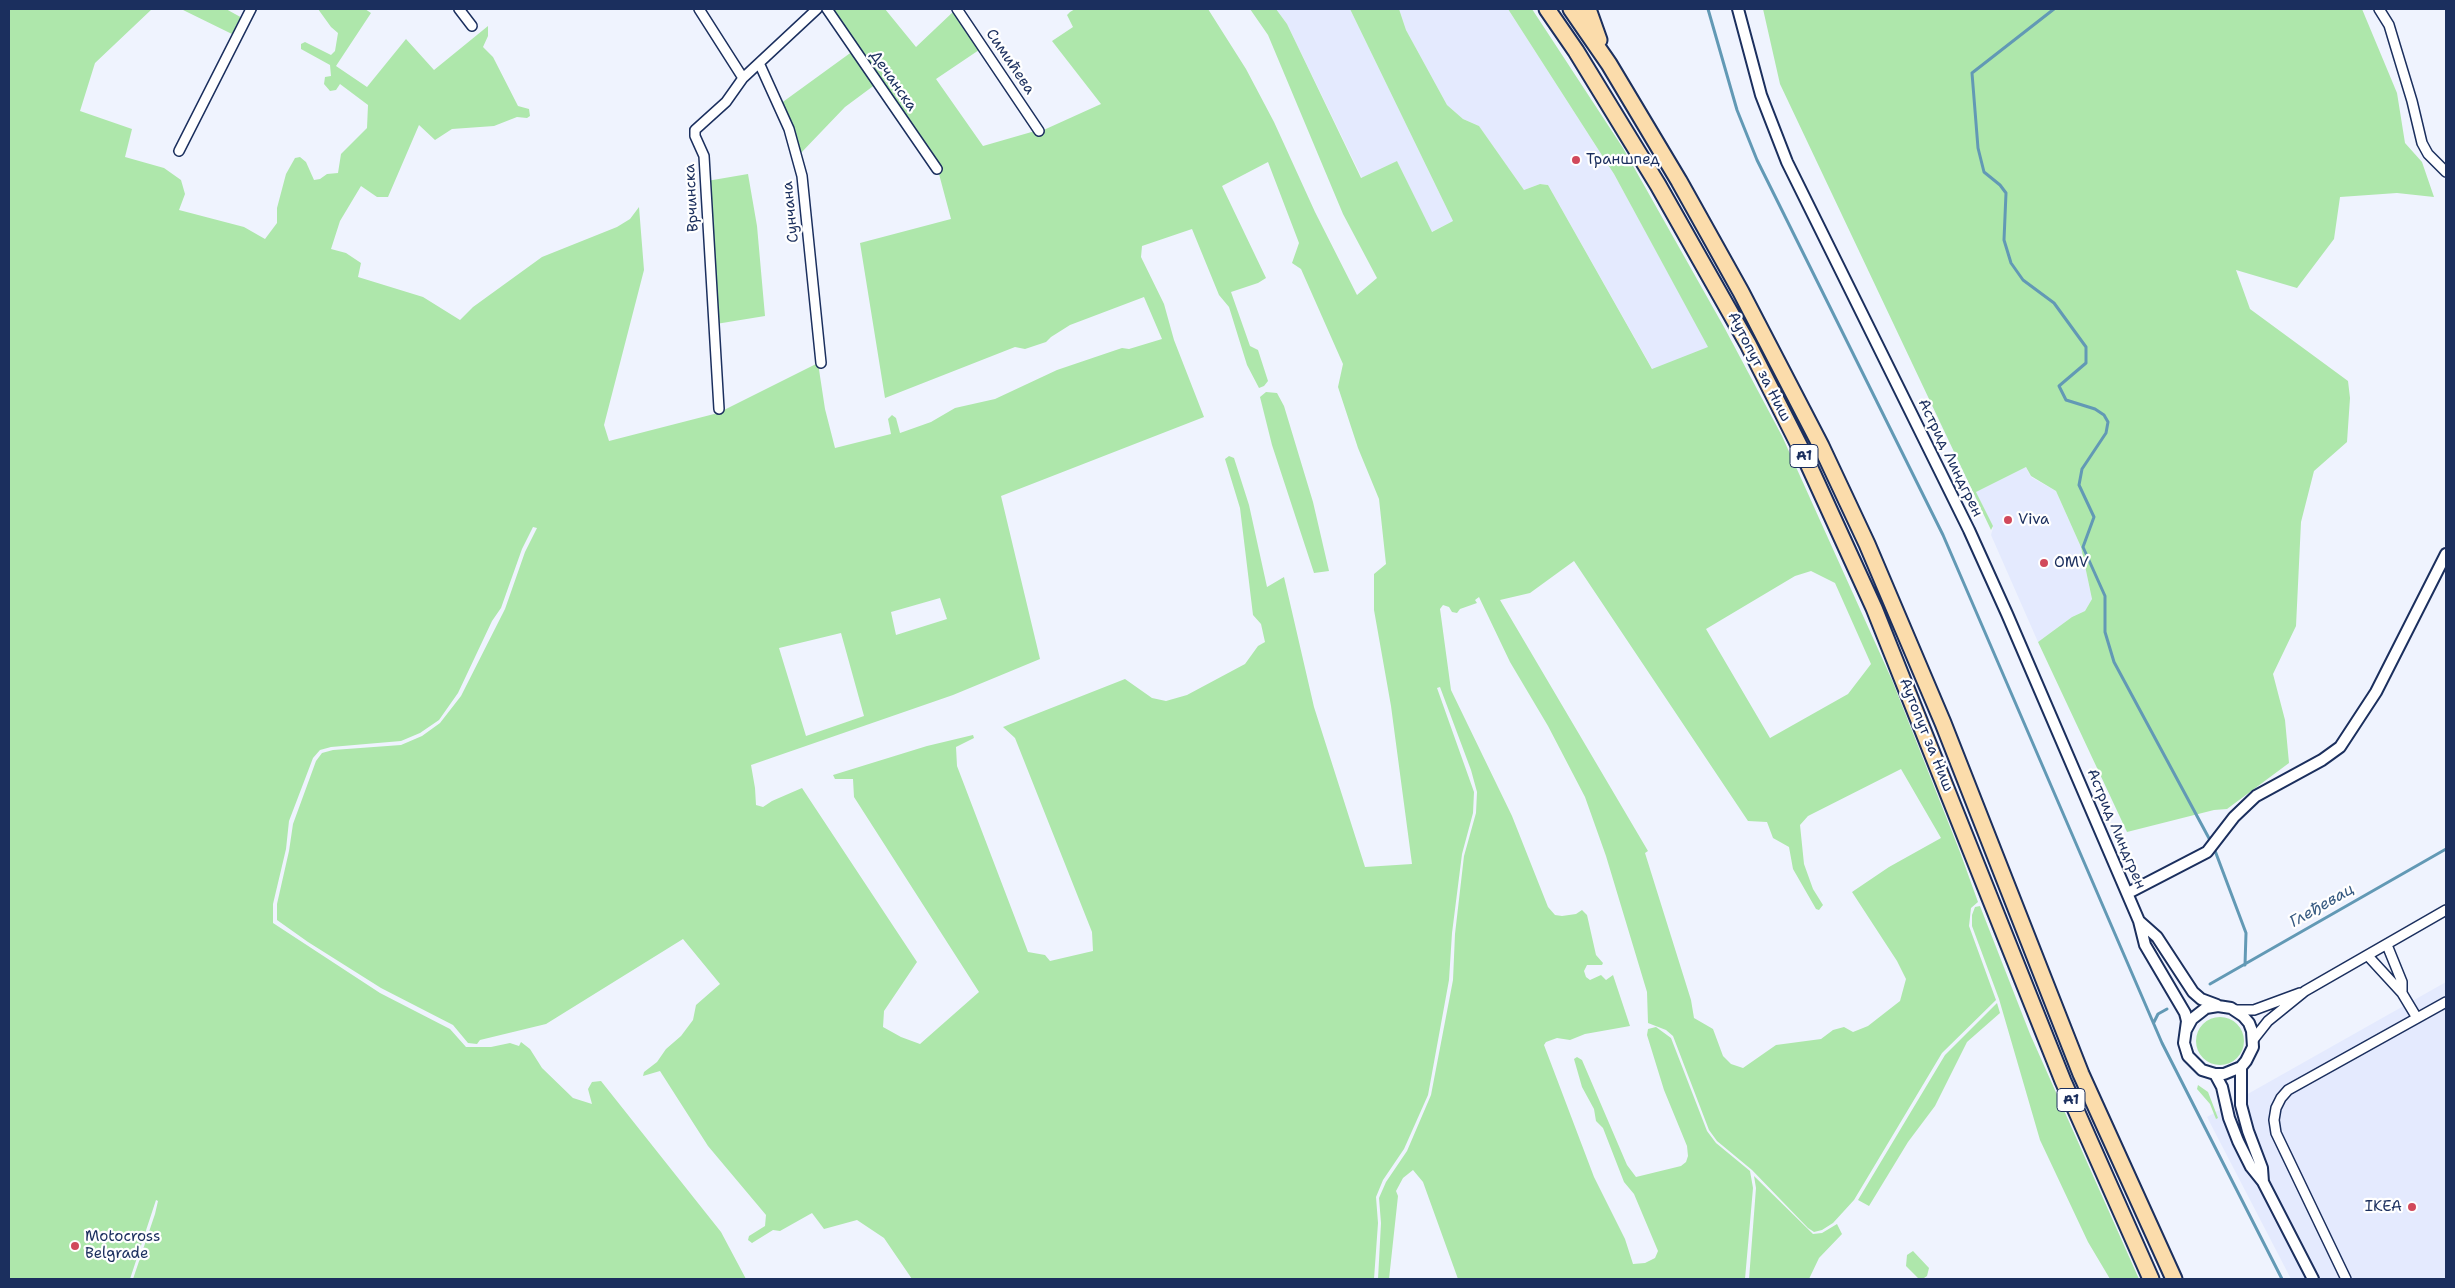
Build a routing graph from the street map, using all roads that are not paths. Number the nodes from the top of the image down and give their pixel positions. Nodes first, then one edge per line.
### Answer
1 (251, 9) edge
2 (459, 9) edge
3 (699, 9) edge
4 (817, 9) edge
5 (827, 9) edge
6 (957, 9) edge
7 (1546, 9) edge
8 (1571, 9) edge
9 (1588, 9) edge
10 (1738, 9) edge
11 (2379, 9) edge
12 (472, 26) dead end
13 (1609, 64) junction
14 (760, 65) junction
15 (743, 78) junction
16 (1040, 131) dead end
17 (179, 152) dead end
18 (937, 169) dead end
19 (2446, 172) edge
20 (821, 364) dead end
21 (719, 409) dead end
22 (2446, 554) edge
23 (2128, 893) junction
24 (2446, 910) edge
25 (2139, 921) junction
26 (2387, 945) junction
27 (2368, 956) junction
28 (2305, 992) junction
29 (2402, 994) junction
30 (2446, 1002) edge
31 (2218, 1006) junction
32 (2236, 1010) junction
33 (2417, 1018) junction
34 (2186, 1030) junction
35 (2254, 1040) junction
36 (2241, 1067) junction
37 (2215, 1074) junction
38 (2263, 1182) junction
39 (2151, 1279) edge
40 (2174, 1279) edge
41 (2313, 1279) edge
42 (2346, 1279) edge

1 - 17 street
2 - 12 street
3 - 15 street
4 - 14 street, Врчинска
5 - 18 street, Дечанска
6 - 16 street, Симићева
7 - 39 highway, Аутопут за Ниш / A1
8 - 13 highway, Аутопут за Ниш / A1
9 - 13 highway
10 - 23 street, Астрид Линдгрен
11 - 19 street
13 - 40 highway, Аутопут за Ниш / A1
14 - 15 street, Врчинска
14 - 20 street, Сунчана
15 - 21 street, Врчинска
22 - 23 street
23 - 25 street, Астрид Линдгрен
24 - 26 street
25 - 31 street, Астрид Линдгрен
25 - 34 street, Астрид Линдгрен
26 - 27 street
26 - 29 street
27 - 28 street
27 - 29 street
28 - 32 street
28 - 35 street
29 - 33 street
30 - 33 street
31 - 32 street, Астрид Линдгрен
31 - 34 street
32 - 35 street
33 - 42 street
34 - 37 street, Астрид Линдгрен
35 - 36 street
36 - 37 street
36 - 38 street
37 - 38 street
38 - 41 street

